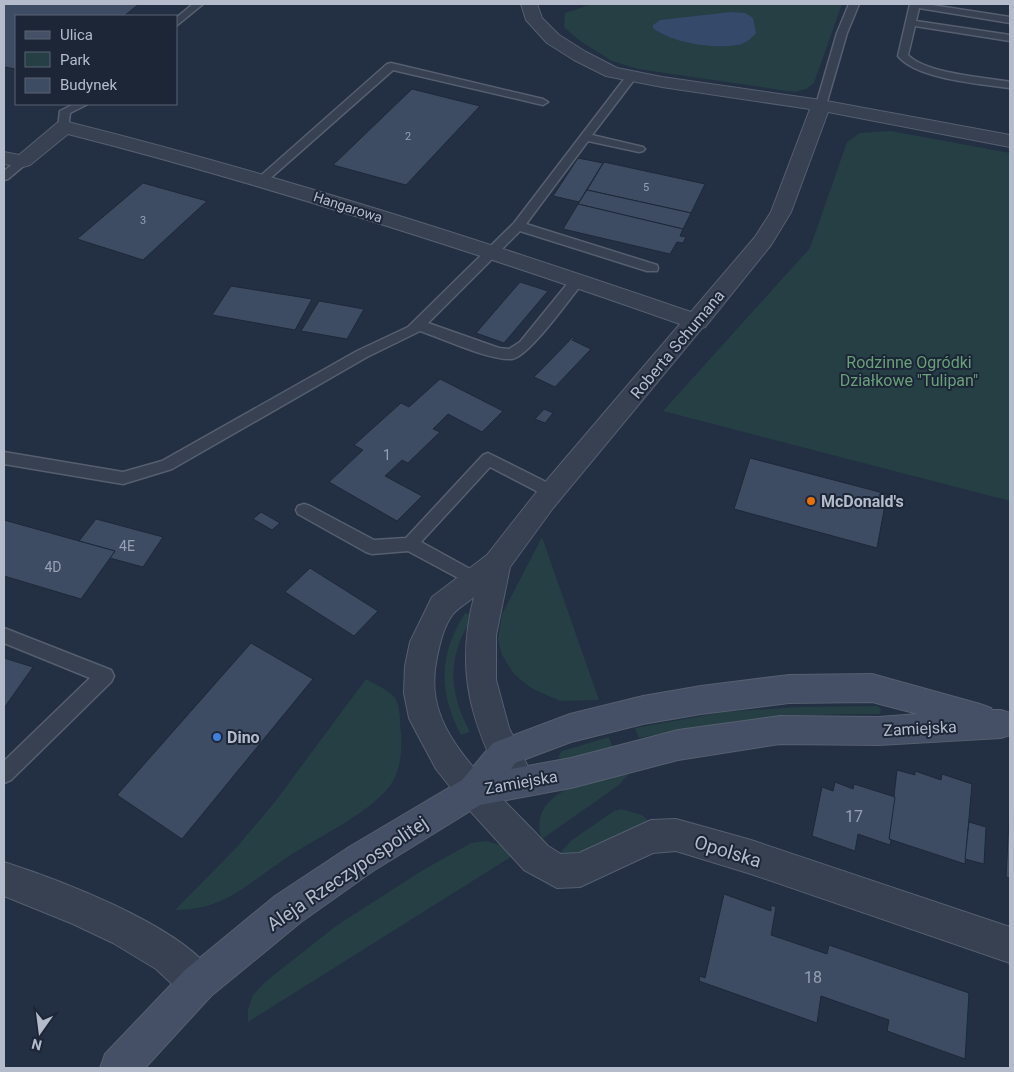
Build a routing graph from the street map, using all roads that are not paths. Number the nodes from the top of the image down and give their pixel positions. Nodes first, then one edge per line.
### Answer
1 (198, 4) edge
2 (529, 4) edge
3 (854, 4) edge
4 (915, 4) edge
5 (1010, 20) edge
6 (178, 21) edge
7 (911, 23) junction
8 (1010, 38) edge
9 (632, 76) junction
10 (1010, 85) edge
11 (543, 102) dead end
12 (81, 105) edge
13 (821, 105) junction
14 (64, 127) junction
15 (586, 136) junction
16 (1010, 141) edge
17 (639, 149) dead end
18 (4, 158) edge
19 (23, 161) junction
20 (4, 177) edge
21 (262, 180) junction
22 (518, 226) junction
23 (492, 252) junction
24 (652, 268) dead end
25 (577, 281) junction
26 (697, 322) junction
27 (418, 325) junction
28 (4, 458) edge
29 (552, 492) junction
30 (304, 510) dead end
31 (410, 544) junction
32 (486, 571) junction
33 (4, 635) edge
34 (1006, 725) edge
35 (504, 753) junction
36 (4, 774) edge
37 (521, 782) junction
38 (474, 791) junction
39 (4, 879) edge
40 (1010, 945) edge
41 (198, 983) junction
42 (119, 1068) edge

1 - 6 lane
2 - 9 street
3 - 13 lane, Roberta Schumana
4 - 5 lane
4 - 7 lane
7 - 8 lane
7 - 10 lane
9 - 13 street
9 - 15 lane
11 - 21 lane
12 - 14 lane
13 - 16 street
13 - 26 street, Roberta Schumana
14 - 19 street
14 - 21 street, Hangarowa
15 - 17 lane
15 - 22 lane
18 - 19 street
19 - 20 lane
21 - 23 street, Hangarowa
22 - 23 lane
22 - 24 lane
23 - 25 street, Hangarowa
23 - 27 lane
25 - 26 street, Hangarowa
25 - 27 lane
26 - 29 street, Roberta Schumana
27 - 28 lane
29 - 31 lane
29 - 32 street, Roberta Schumana
30 - 31 lane
31 - 32 lane
32 - 35 street, Roberta Schumana
32 - 38 street, Roberta Schumana
33 - 36 lane
34 - 35 street, Zamiejska
34 - 37 street, Zamiejska
35 - 37 street, Roberta Schumana
35 - 38 street, Zamiejska
37 - 38 street, Zamiejska
38 - 40 street, Opolska
38 - 41 street, Aleja Rzeczypospolitej
39 - 41 street
41 - 42 street, Aleja Rzeczypospolitej

